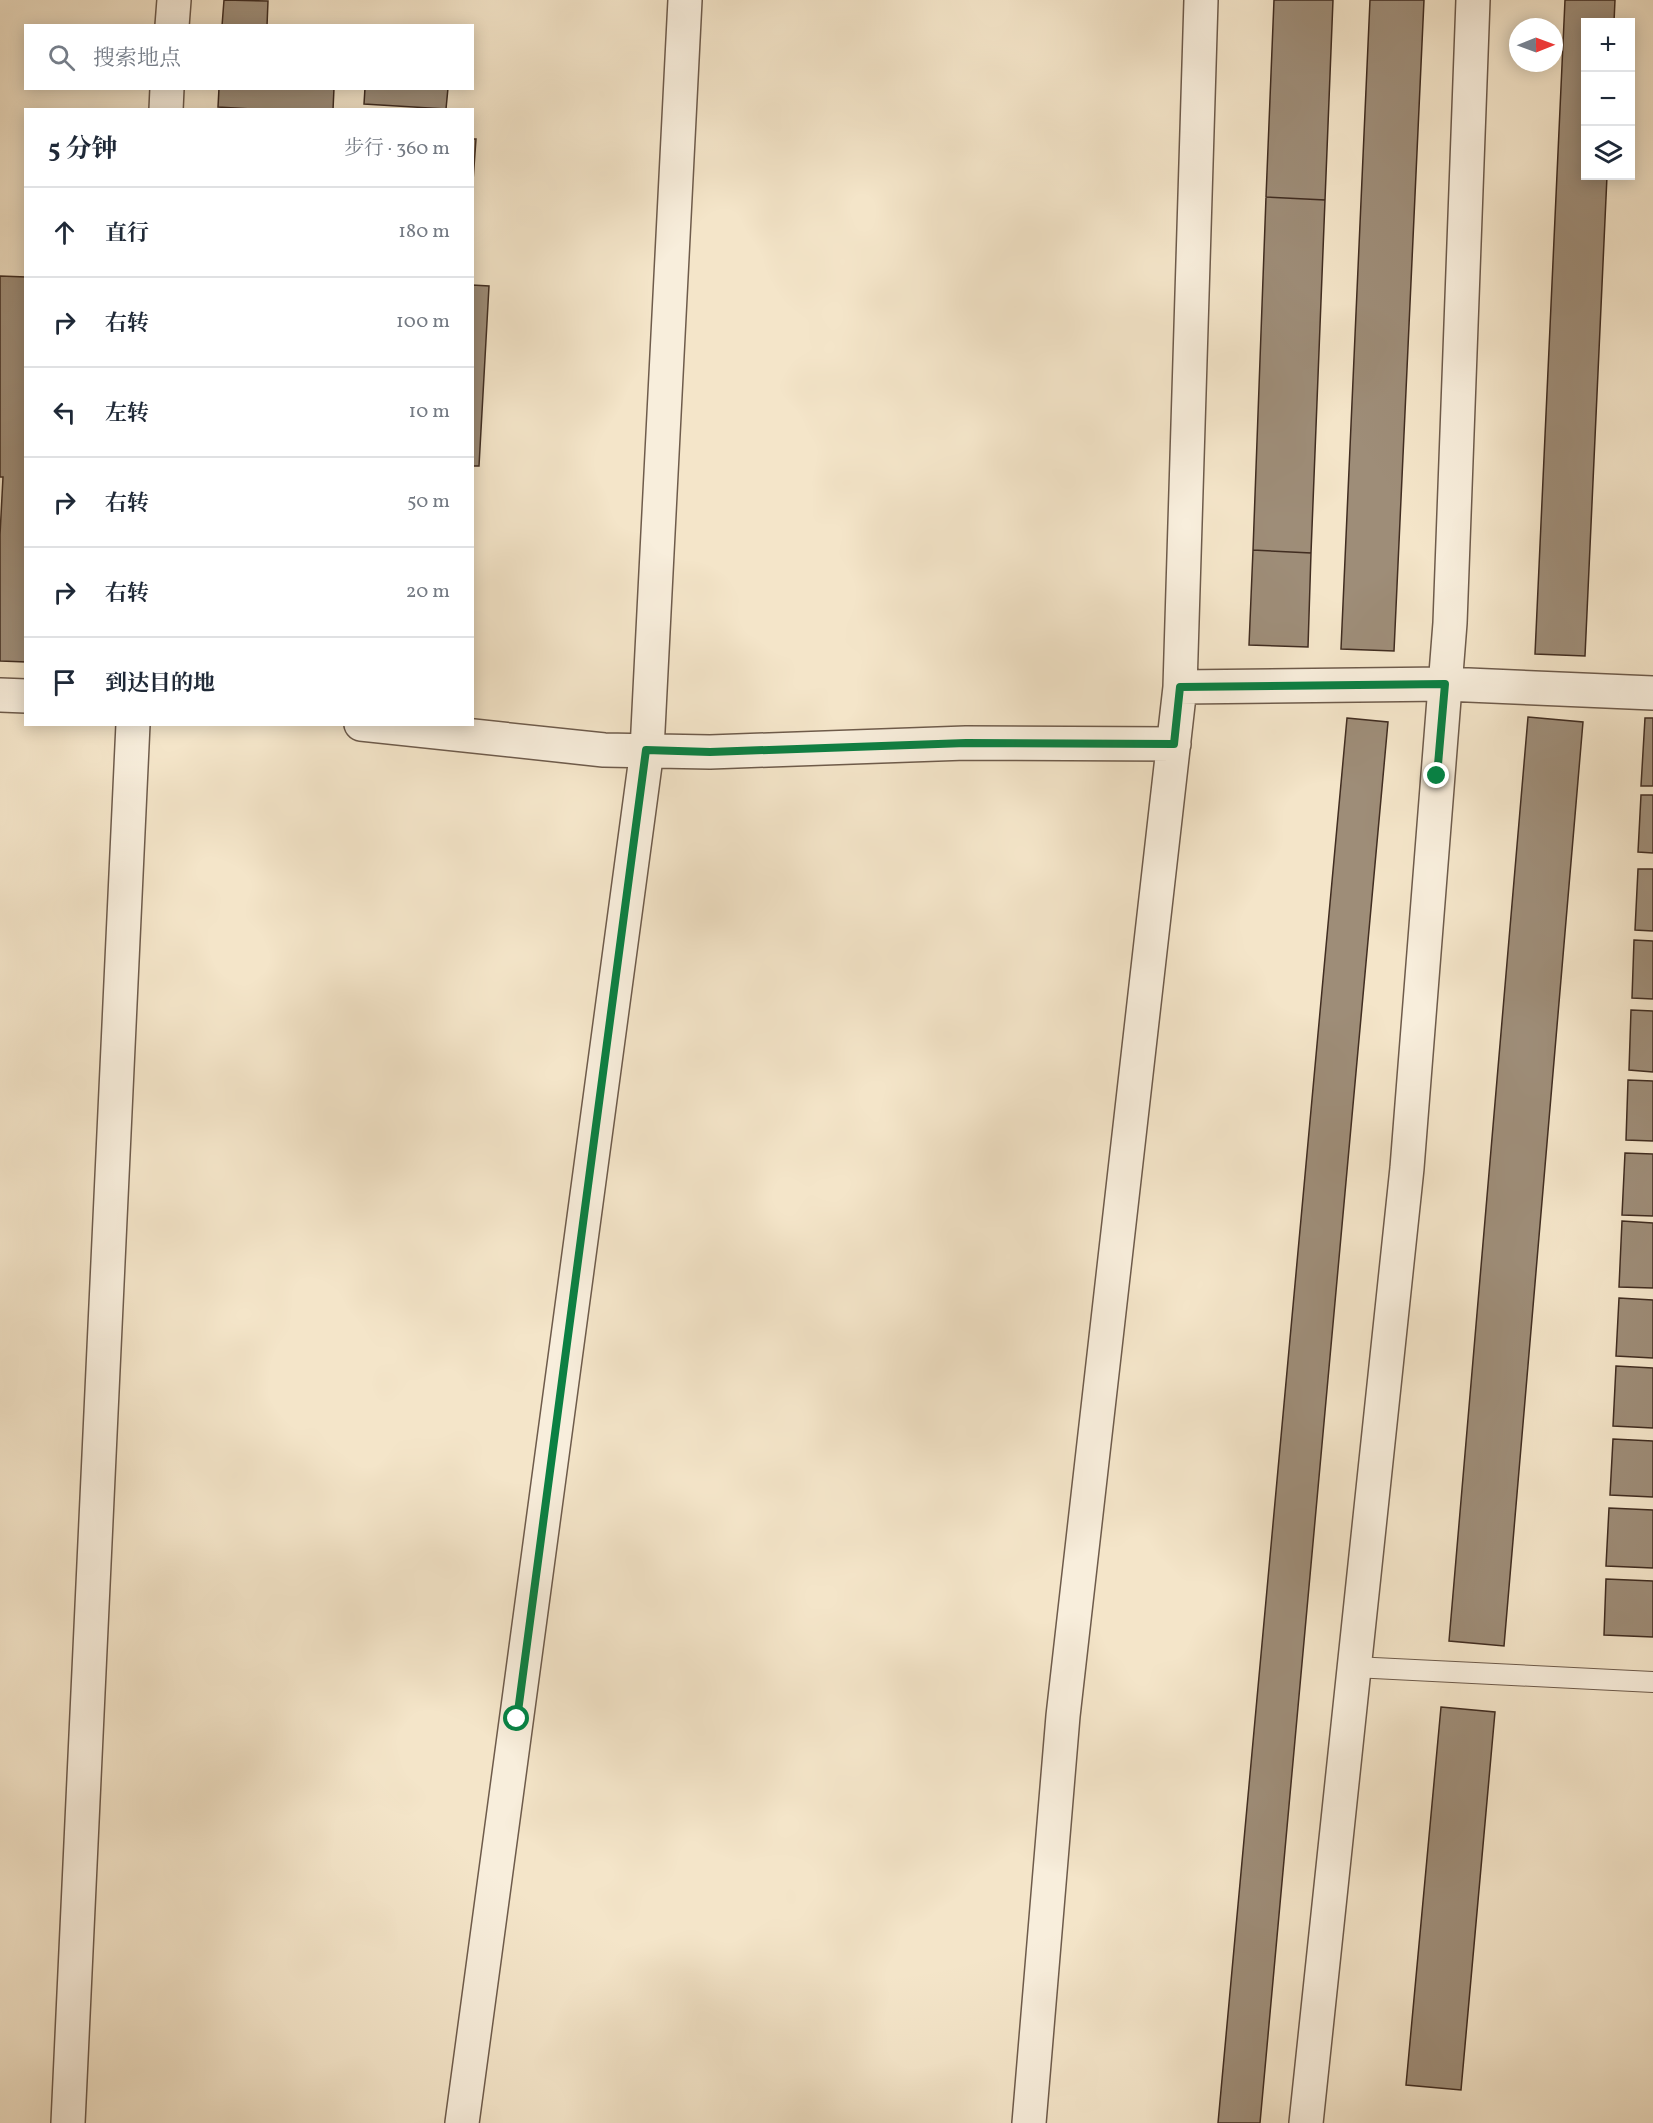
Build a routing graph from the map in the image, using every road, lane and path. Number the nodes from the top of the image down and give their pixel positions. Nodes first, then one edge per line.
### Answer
1 (174, 0) edge
2 (685, 0) edge
3 (1201, 0) edge
4 (1473, 0) edge
5 (172, 24) edge
6 (167, 90) edge
7 (166, 108) edge
8 (1445, 684) junction
9 (1180, 687) junction
10 (1653, 693) edge
11 (0, 695) edge
12 (24, 696) edge
13 (133, 726) edge
14 (380, 726) edge
15 (1174, 744) junction
16 (646, 750) junction
17 (1354, 1667) junction
18 (1653, 1682) edge
19 (68, 2123) edge
20 (462, 2123) edge
21 (1029, 2123) edge
22 (1306, 2123) edge

1 - 5 street
2 - 16 street
3 - 9 street
4 - 8 street
6 - 7 street
8 - 9 street
8 - 10 street
8 - 17 street
9 - 15 street
11 - 12 street
13 - 19 street
14 - 16 street
15 - 16 street
15 - 21 street
16 - 20 street
17 - 18 lane
17 - 22 street

